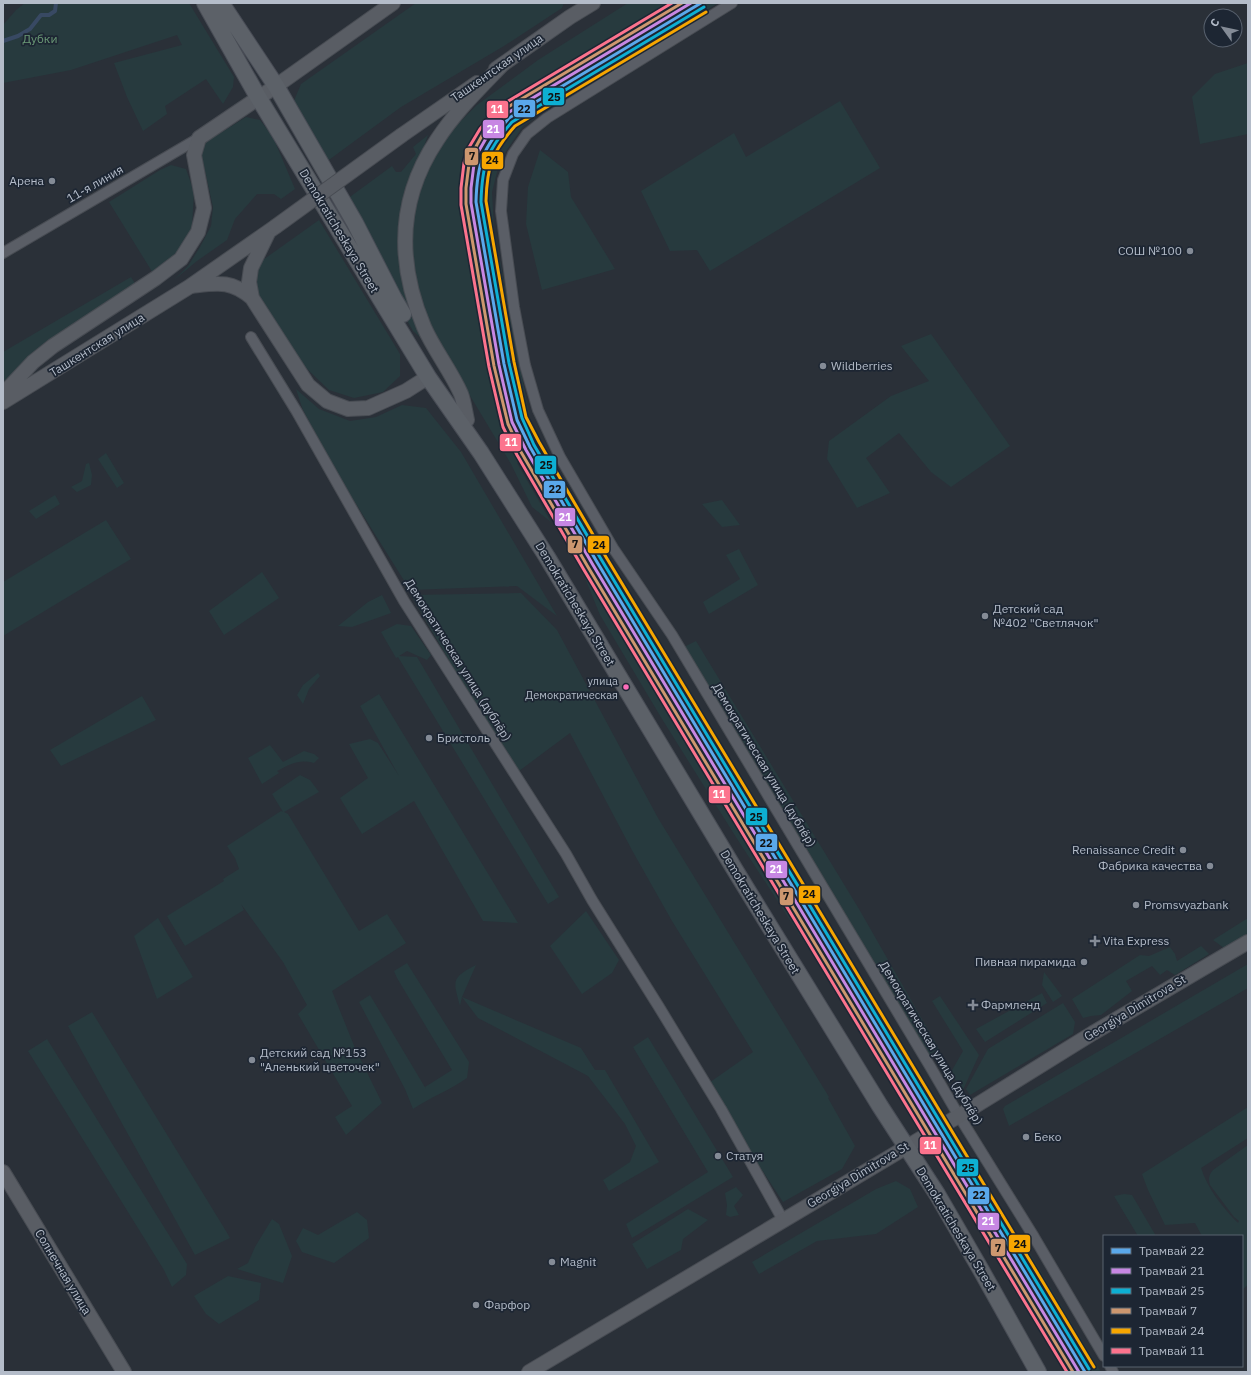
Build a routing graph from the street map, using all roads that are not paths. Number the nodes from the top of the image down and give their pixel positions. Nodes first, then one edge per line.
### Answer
1 (205, 3) edge
2 (393, 3) edge
3 (574, 3) edge
4 (593, 3) edge
5 (732, 3) edge
6 (222, 4) edge
7 (570, 17) junction
8 (502, 65) junction
9 (276, 86) junction
10 (258, 97) junction
11 (199, 138) junction
12 (272, 229) junction
13 (3, 253) edge
14 (189, 287) junction
15 (252, 298) junction
16 (251, 337) dead end
17 (428, 377) junction
18 (3, 394) edge
19 (3, 402) edge
20 (467, 420) junction
21 (481, 453) junction
22 (1248, 942) edge
23 (959, 1116) junction
24 (906, 1146) junction
25 (3, 1172) edge
26 (7, 1187) edge
27 (783, 1220) junction
28 (1103, 1354) edge
29 (124, 1372) edge
30 (529, 1372) edge
31 (1038, 1372) edge

1 - 10 main road, Demokraticheskaya Street
2 - 9 main road
3 - 7 main road
4 - 7 main road, Ташкентская улица
5 - 23 street, Демократическая улица (дублёр)
6 - 9 main road, Demokraticheskaya Street
7 - 8 main road, Ташкентская улица
8 - 12 main road, Ташкентская улица, bridge
8 - 20 main road
9 - 10 main road
9 - 20 main road, Demokraticheskaya Street
10 - 11 main road
10 - 17 main road, Demokraticheskaya Street
11 - 13 street, 11-я линия
11 - 18 main road
12 - 14 main road, Ташкентская улица
12 - 15 main road
14 - 15 main road
14 - 19 main road, Ташкентская улица
15 - 17 main road
16 - 27 street, Демократическая улица (дублёр)
17 - 21 main road, Demokraticheskaya Street
20 - 21 main road, Demokraticheskaya Street
21 - 24 main road, Demokraticheskaya Street
22 - 23 main road, Georgiya Dimitrova St
23 - 24 main road, Georgiya Dimitrova St
23 - 28 street, Демократическая улица (дублёр)
24 - 27 main road, Georgiya Dimitrova St
24 - 31 main road, Demokraticheskaya Street
25 - 26 main road, Солнечная улица
26 - 29 main road, Солнечная улица
27 - 30 main road, Georgiya Dimitrova St

